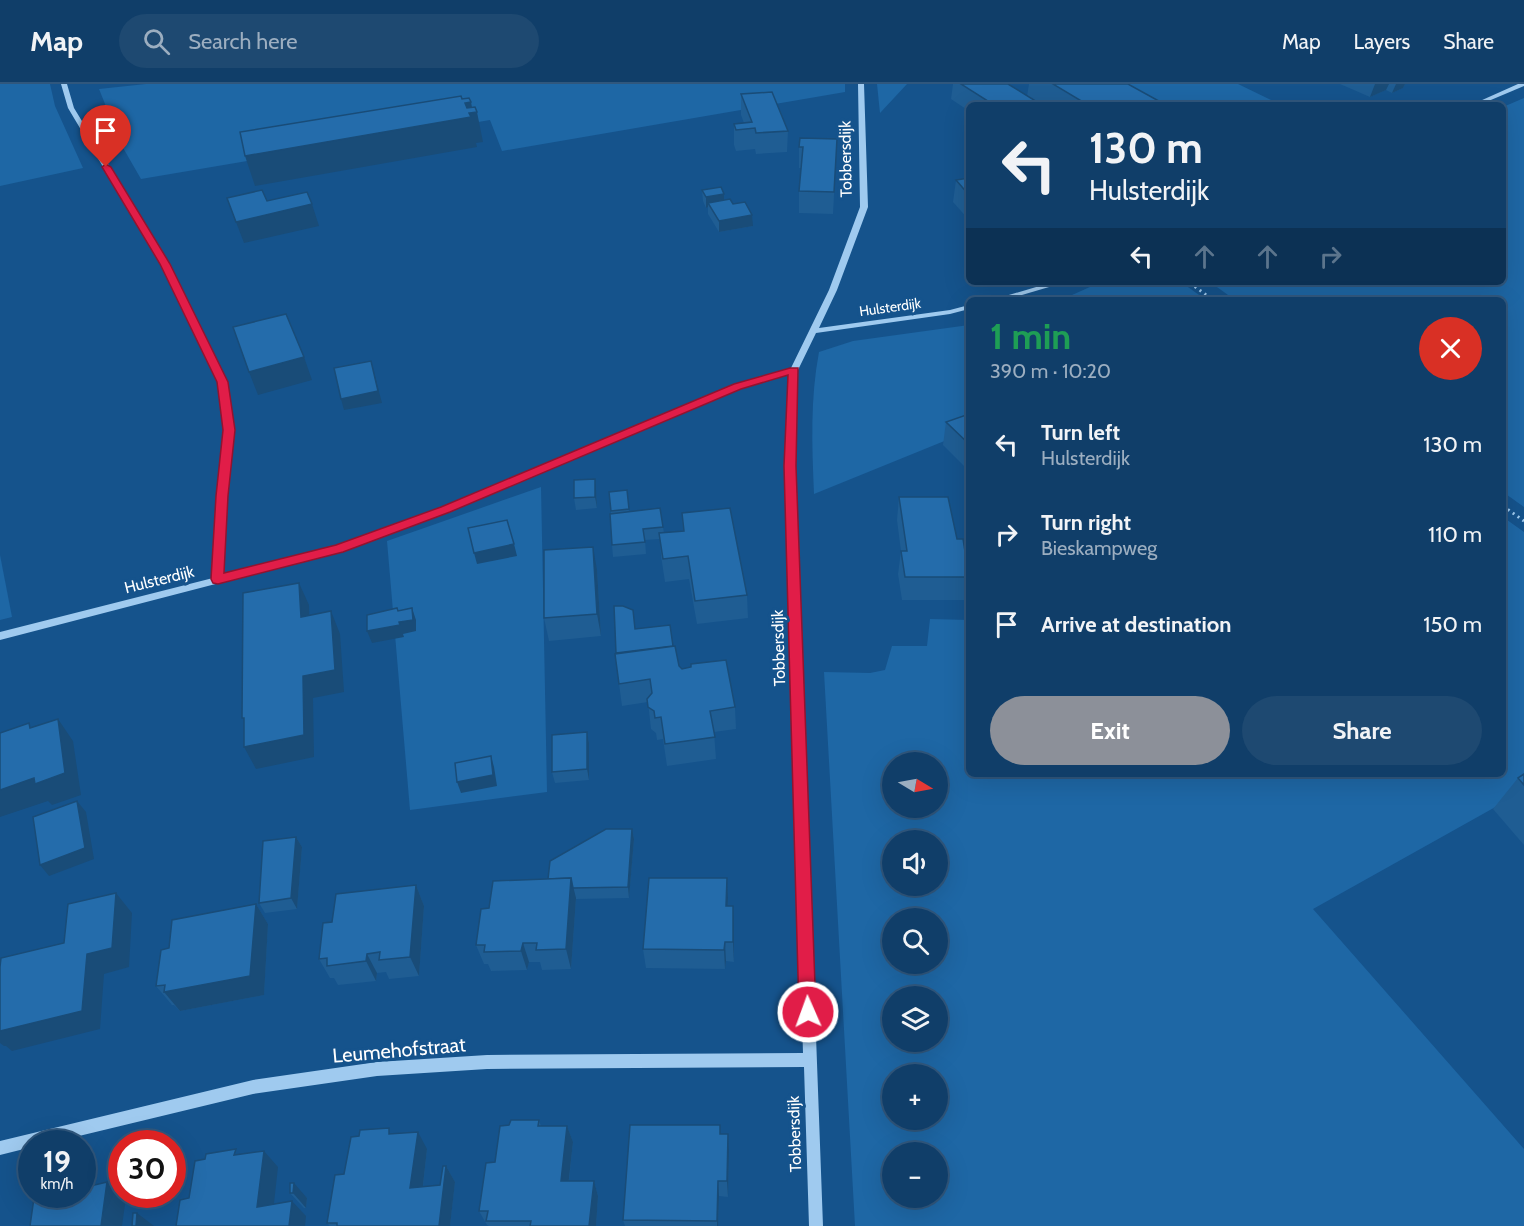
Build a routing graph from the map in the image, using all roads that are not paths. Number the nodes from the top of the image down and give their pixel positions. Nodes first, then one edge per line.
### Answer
1 (64, 84) edge
2 (861, 84) edge
3 (1524, 84) edge
4 (1481, 102) edge
5 (1051, 285) edge
6 (1007, 297) edge
7 (966, 308) edge
8 (814, 331) junction
9 (794, 370) junction
10 (218, 579) junction
11 (0, 636) edge
12 (809, 1060) junction
13 (0, 1148) edge
14 (816, 1226) edge

1 - 10 street
2 - 8 street, Tobbersdijk
3 - 4 street
5 - 6 street
7 - 8 street, Hulsterdijk
8 - 9 street, Tobbersdijk
9 - 10 street, Hulsterdijk
9 - 12 street, Tobbersdijk
10 - 11 street, Hulsterdijk
12 - 13 street, Leumehofstraat
12 - 14 street, Tobbersdijk

